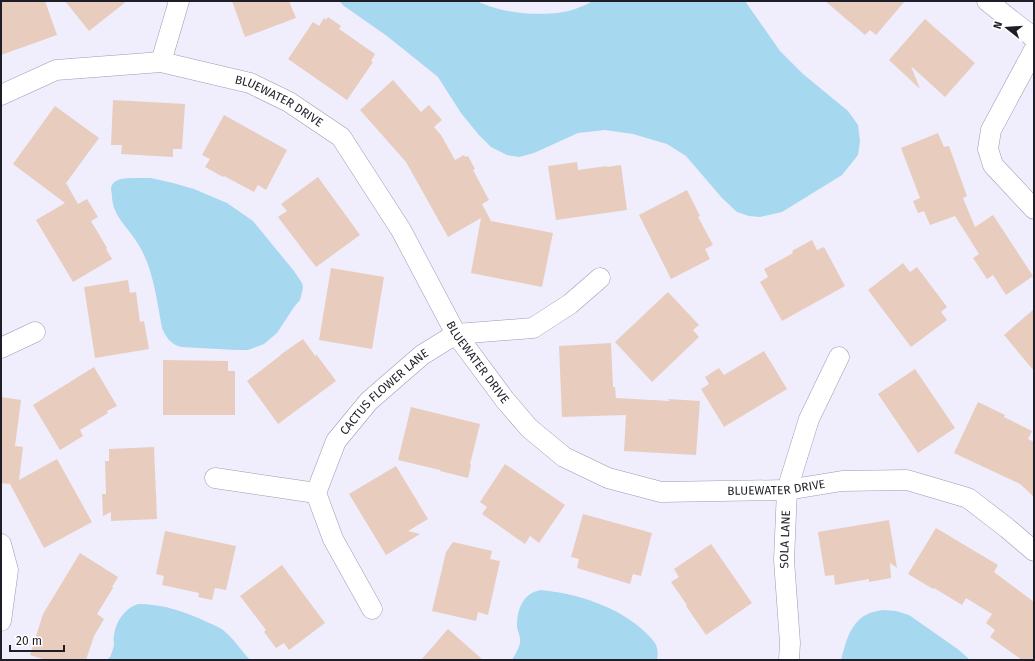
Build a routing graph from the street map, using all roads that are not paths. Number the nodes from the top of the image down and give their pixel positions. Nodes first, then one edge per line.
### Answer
1 (179, 1) edge
2 (987, 1) edge
3 (1034, 38) edge
4 (1034, 50) edge
5 (161, 62) junction
6 (1, 96) edge
7 (1034, 209) edge
8 (600, 278) dead end
9 (35, 332) dead end
10 (456, 334) junction
11 (1, 348) edge
12 (839, 357) dead end
13 (215, 478) dead end
14 (787, 490) junction
15 (316, 493) junction
16 (1, 544) edge
17 (1034, 550) edge
18 (372, 609) dead end
19 (1, 621) edge
20 (789, 660) edge

1 - 5 street
2 - 3 street
4 - 7 street
5 - 6 street, BLUEWATER DRIVE
5 - 10 street, BLUEWATER DRIVE
8 - 10 street, CACTUS FLOWER LANE
9 - 11 street
10 - 14 street, BLUEWATER DRIVE
10 - 15 street, CACTUS FLOWER LANE
12 - 14 street, SOLA LANE
13 - 15 street
14 - 17 street, BLUEWATER DRIVE
14 - 20 street, SOLA LANE
15 - 18 street
16 - 19 street

